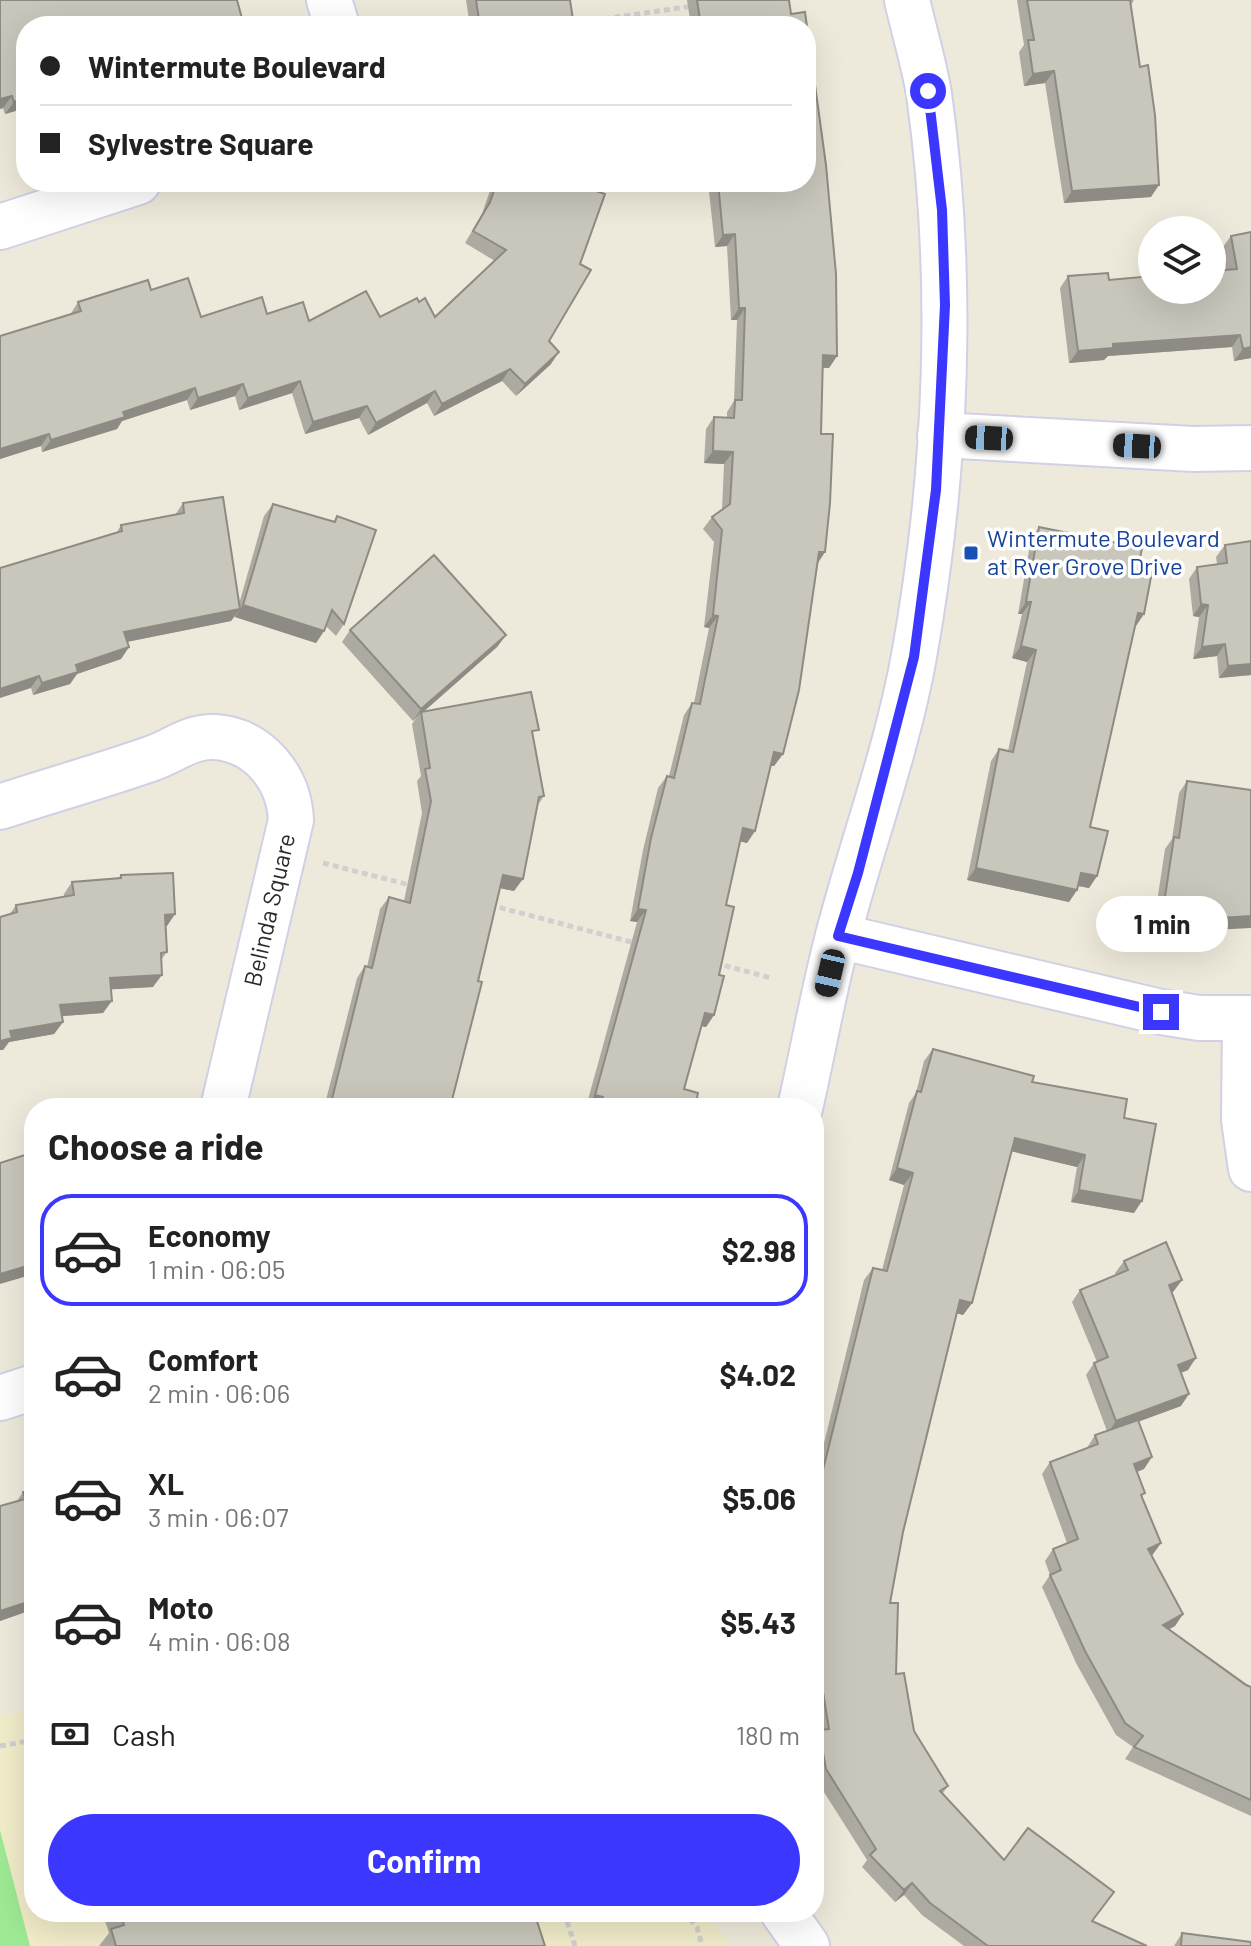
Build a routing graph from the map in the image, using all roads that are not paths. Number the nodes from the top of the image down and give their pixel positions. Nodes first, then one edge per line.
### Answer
1 (907, 0) edge
2 (107, 192) edge
3 (0, 227) edge
4 (940, 435) junction
5 (1251, 448) edge
6 (0, 807) edge
7 (838, 936) junction
8 (1248, 1019) edge
9 (225, 1098) edge
10 (802, 1098) edge
11 (1251, 1169) edge
12 (24, 1390) edge
13 (0, 1398) edge
14 (790, 1922) edge
15 (807, 1946) edge

1 - 4 street
2 - 3 street
4 - 5 street
4 - 7 street
6 - 9 street, Belinda Square
7 - 8 street
7 - 10 street
8 - 11 street
12 - 13 street
14 - 15 street

